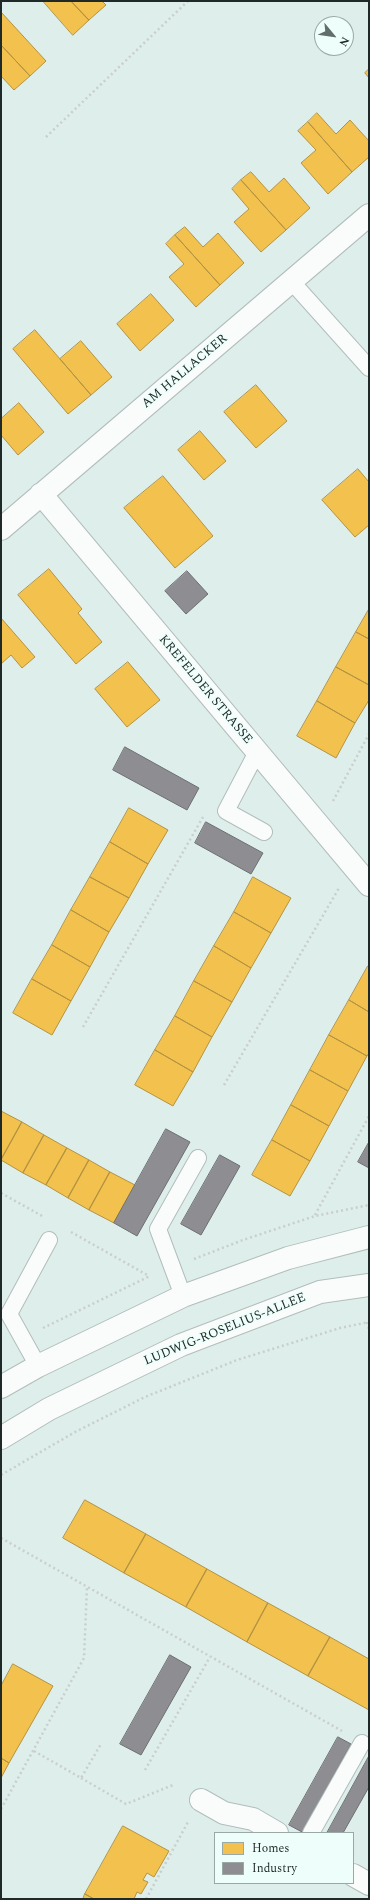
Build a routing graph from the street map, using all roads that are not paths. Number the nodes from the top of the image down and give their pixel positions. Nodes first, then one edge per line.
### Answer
1 (369, 215) edge
2 (292, 282) junction
3 (369, 368) edge
4 (42, 494) junction
5 (1, 529) edge
6 (258, 752) junction
7 (264, 832) dead end
8 (369, 886) edge
9 (198, 1158) dead end
10 (369, 1237) edge
11 (49, 1240) dead end
12 (369, 1285) edge
13 (183, 1296) junction
14 (38, 1366) junction
15 (1, 1387) edge
16 (1, 1438) edge
17 (362, 1742) road end
18 (201, 1800) road end
19 (275, 1832) edge
20 (312, 1832) edge
21 (354, 1876) edge
22 (369, 1884) edge

1 - 2 street, AM HALLACKER
2 - 3 lane
2 - 4 street, AM HALLACKER
4 - 5 street, AM HALLACKER
4 - 6 street, KREFELDER STRASSE
6 - 7 lane
6 - 8 street, KREFELDER STRASSE
9 - 13 lane
10 - 13 street
11 - 14 lane
12 - 16 street, LUDWIG-ROSELIUS-ALLEE
13 - 14 street
14 - 15 street
17 - 20 lane
18 - 19 street
21 - 22 street

